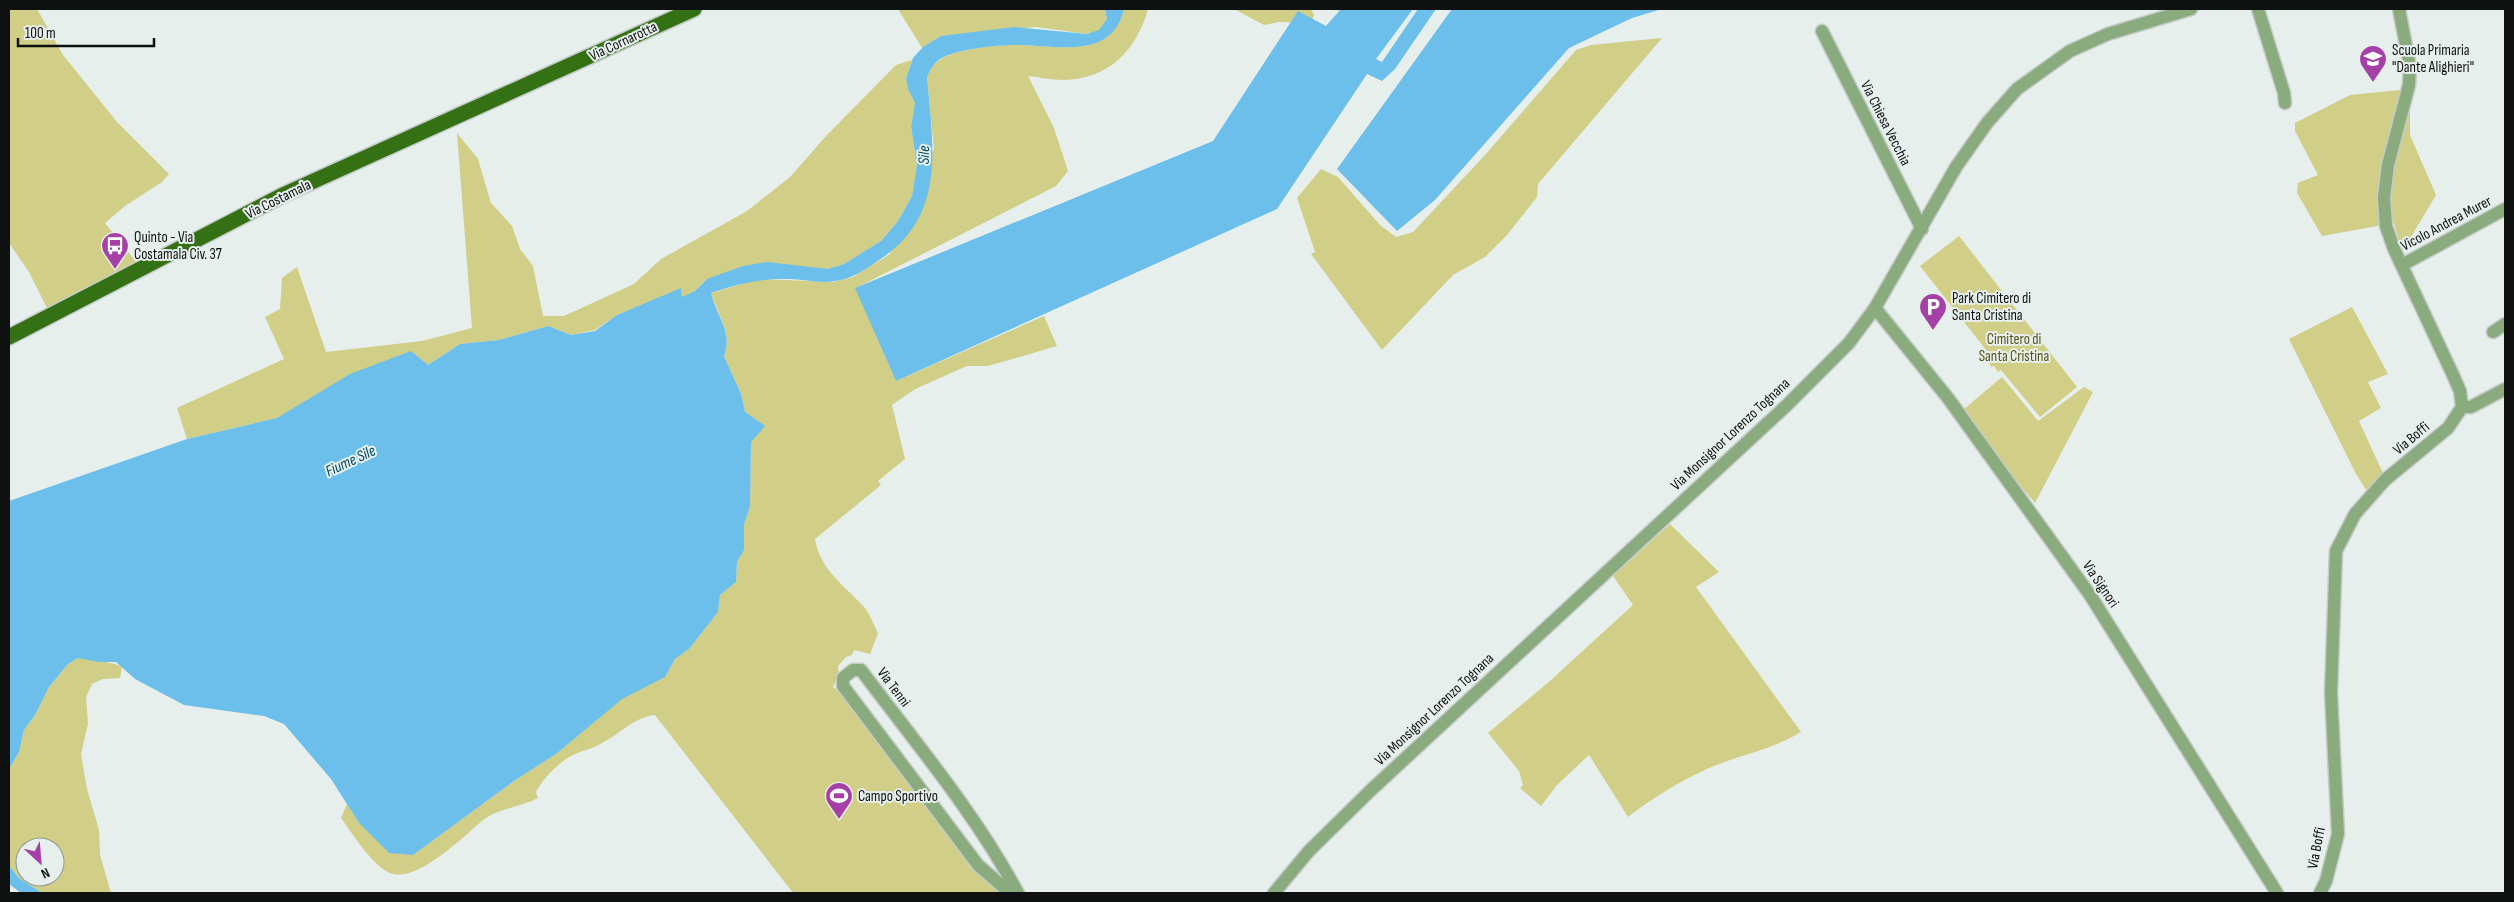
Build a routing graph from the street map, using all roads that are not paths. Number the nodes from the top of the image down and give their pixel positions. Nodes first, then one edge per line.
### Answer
1 (694, 9) edge
2 (2191, 9) edge
3 (2258, 9) edge
4 (2399, 9) edge
5 (1822, 31) dead end
6 (553, 73) joint
7 (2285, 103) dead end
8 (2505, 209) edge
9 (1922, 229) junction
10 (2402, 265) junction
11 (1875, 308) junction
12 (2505, 324) edge
13 (2492, 332) dead end
14 (9, 337) edge
15 (2505, 389) edge
16 (2462, 407) junction
17 (1004, 868) junction
18 (991, 877) junction
19 (1010, 893) edge
20 (1018, 893) edge
21 (1274, 893) edge
22 (2277, 893) edge
23 (2320, 893) edge

1 - 6 main road, Via Cornarotta
2 - 9 street, Via Monsignor Lorenzo Tognana
3 - 7 street
4 - 10 street
5 - 9 street, Via Chiesa Vecchia
6 - 14 main road, Via Costamala
8 - 10 street, Vicolo Andrea Murer
9 - 11 street, Via Monsignor Lorenzo Tognana
10 - 16 street
11 - 21 street, Via Monsignor Lorenzo Tognana
11 - 22 street, Via Signori
12 - 13 street
15 - 16 street
16 - 23 street, Via Boffi
17 - 18 street
17 - 18 street, Via Tenni
17 - 20 street, Via Tenni
18 - 19 street, Via Tenni

